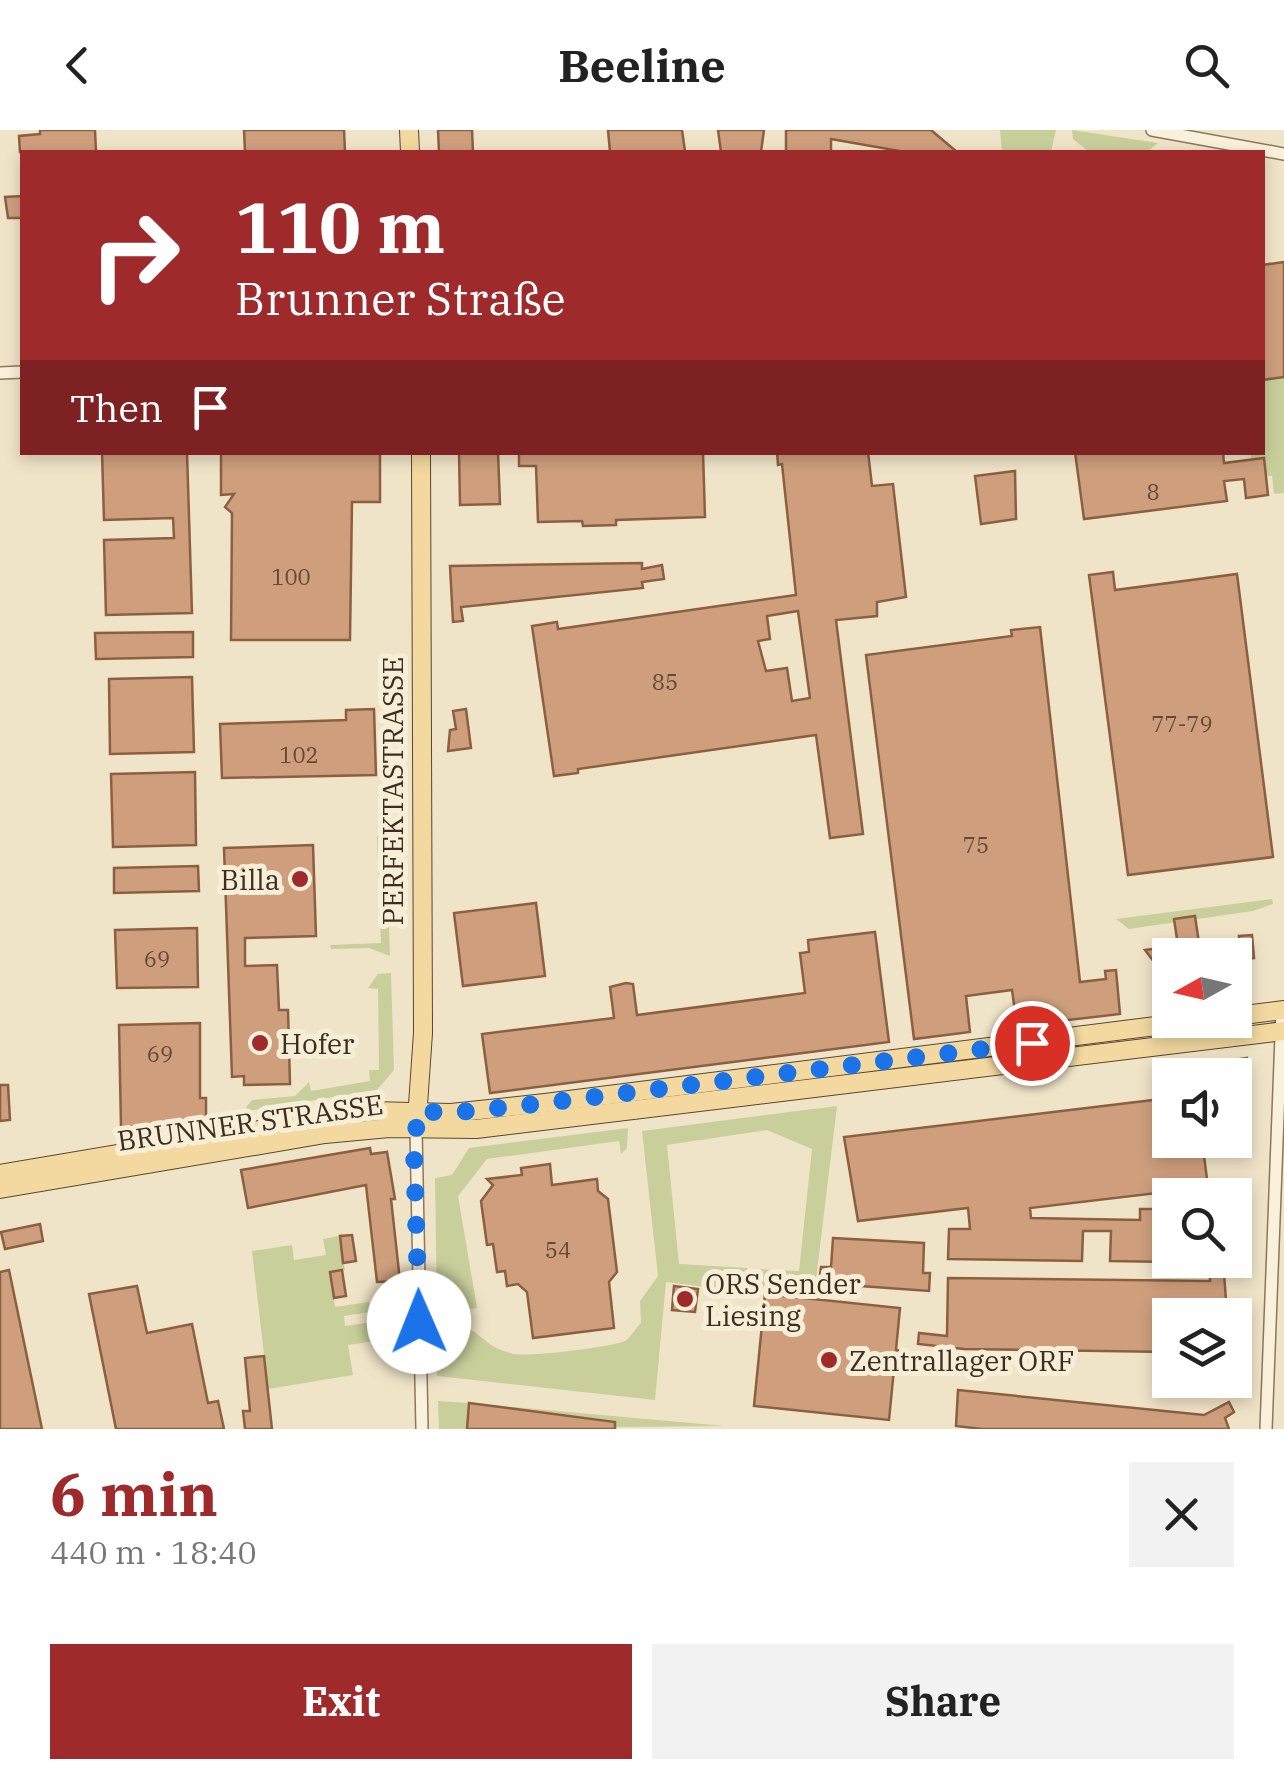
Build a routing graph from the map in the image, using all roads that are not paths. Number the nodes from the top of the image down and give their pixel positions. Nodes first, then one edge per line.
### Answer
1 (1152, 130) edge
2 (1262, 150) edge
3 (421, 455) edge
4 (1283, 1010) edge
5 (1252, 1014) edge
6 (1152, 1027) edge
7 (1283, 1031) edge
8 (417, 1120) junction
9 (0, 1174) edge
10 (0, 1189) edge
11 (422, 1429) edge
12 (1266, 1429) edge

1 - 2 street
3 - 8 main road, PERFEKTASTRASSE
4 - 5 main road
4 - 7 street
6 - 8 main road, BRUNNER STRASSE
7 - 8 main road, BRUNNER STRASSE
7 - 12 street
8 - 9 main road, BRUNNER STRASSE
8 - 10 main road, BRUNNER STRASSE
8 - 11 street

